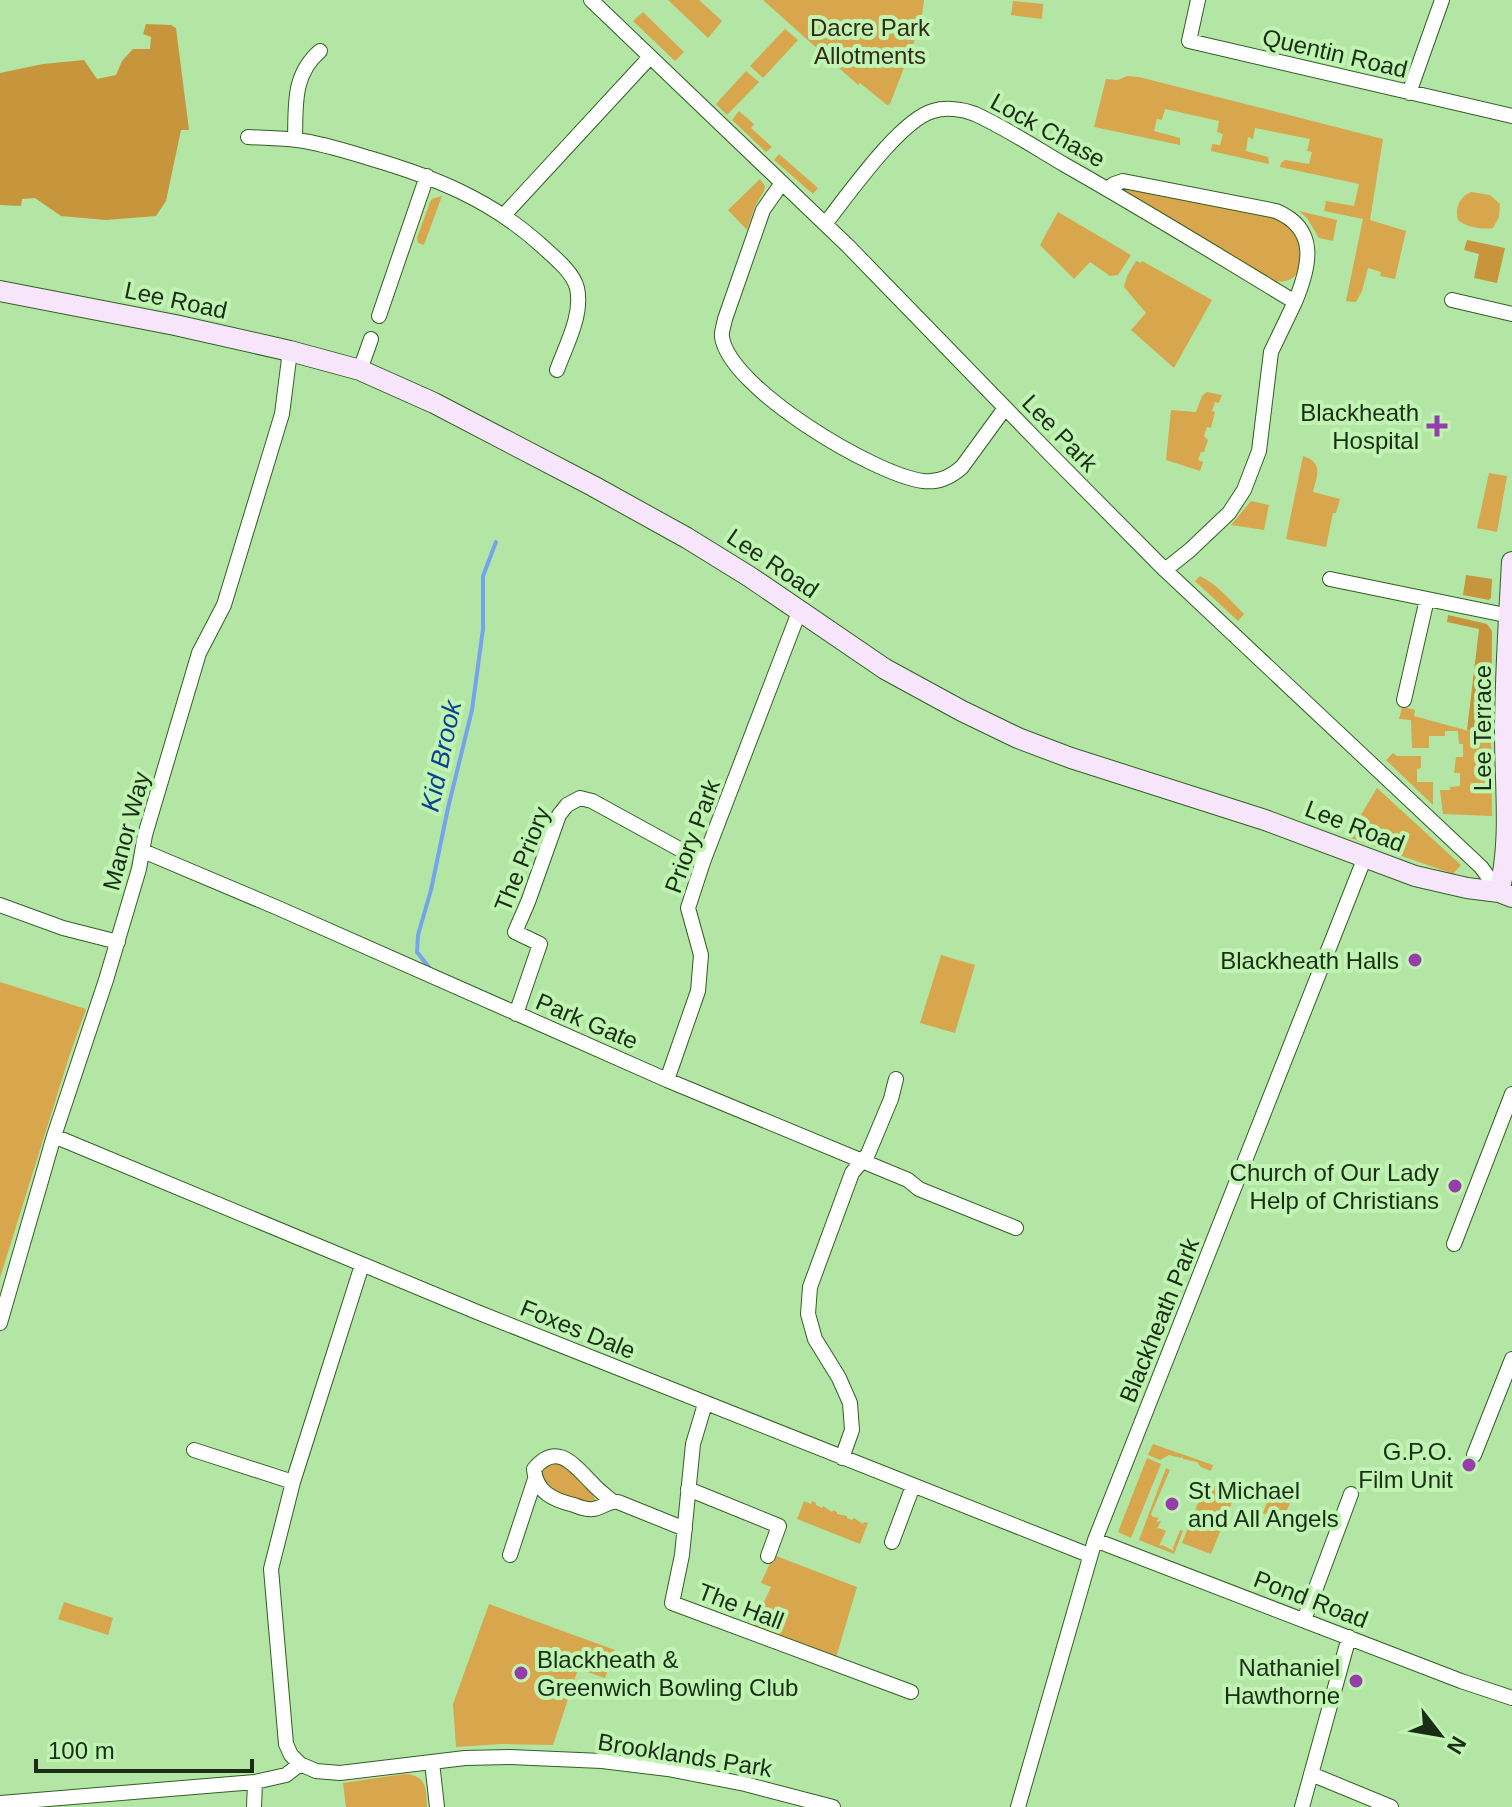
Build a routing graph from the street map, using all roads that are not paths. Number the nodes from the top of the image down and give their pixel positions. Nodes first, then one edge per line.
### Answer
1 (591, 0) edge
2 (1198, 0) edge
3 (1442, 0) edge
4 (320, 51) dead end
5 (650, 57) junction
6 (1409, 93) junction
7 (1512, 116) edge
8 (248, 137) dead end
9 (295, 140) junction
10 (427, 176) junction
11 (782, 183) junction
12 (1107, 189) junction
13 (504, 215) junction
14 (825, 224) junction
15 (0, 291) edge
16 (1452, 300) dead end
17 (1295, 302) junction
18 (1512, 314) edge
19 (379, 316) dead end
20 (371, 339) dead end
21 (290, 351) junction
22 (360, 370) junction
23 (557, 370) dead end
24 (1005, 408) junction
25 (1512, 562) edge
26 (1165, 570) junction
27 (1330, 579) dead end
28 (1427, 599) junction
29 (799, 612) junction
30 (1510, 616) junction
31 (1404, 700) dead end
32 (143, 851) junction
33 (1365, 857) junction
34 (703, 862) junction
35 (1506, 895) edge
36 (0, 905) edge
37 (118, 942) junction
38 (516, 1014) junction
39 (896, 1079) dead end
40 (667, 1080) junction
41 (1512, 1094) edge
42 (54, 1136) junction
43 (862, 1161) junction
44 (1016, 1228) dead end
45 (1454, 1244) dead end
46 (362, 1265) junction
47 (0, 1323) edge
48 (1512, 1359) edge
49 (705, 1404) junction
50 (194, 1450) dead end
51 (1474, 1455) dead end
52 (842, 1458) junction
53 (535, 1479) junction
54 (293, 1482) junction
55 (913, 1486) junction
56 (688, 1489) junction
57 (1351, 1494) dead end
58 (612, 1501) junction
59 (685, 1529) junction
60 (1095, 1540) junction
61 (892, 1542) dead end
62 (510, 1555) dead end
63 (1089, 1555) junction
64 (768, 1556) dead end
65 (1304, 1620) junction
66 (1349, 1637) junction
67 (911, 1692) dead end
68 (1512, 1698) edge
69 (432, 1762) junction
70 (300, 1764) junction
71 (1311, 1774) junction
72 (255, 1782) junction
73 (0, 1803) edge
74 (437, 1803) edge
75 (254, 1807) edge
76 (833, 1807) edge
77 (1018, 1807) edge
78 (1302, 1807) edge
79 (1391, 1807) edge

1 - 5 street, Lee Park
2 - 6 street, Quentin Road
3 - 6 street
4 - 9 street
5 - 11 street, Lee Park
5 - 13 street
6 - 7 street, Quentin Road
8 - 9 street
9 - 10 street
10 - 13 street
10 - 19 street
11 - 14 street, Lee Park
11 - 24 street
12 - 14 street, Lock Chase
12 - 17 street, Lock Chase
12 - 17 street, Lock Chase
13 - 23 street
14 - 24 street, Lee Park
15 - 21 main road, Lee Road
16 - 18 street
17 - 26 street, Lock Chase
20 - 22 street
21 - 22 main road, Lee Road
21 - 32 street, Manor Way
22 - 29 main road, Lee Road
24 - 26 street, Lee Park
25 - 30 main road, Lee Terrace
26 - 35 street, Lee Park
27 - 28 street
28 - 30 street
28 - 31 street
29 - 33 main road, Lee Road
29 - 34 street, Priory Park
30 - 35 main road, Lee Terrace
32 - 37 street, Manor Way
32 - 38 street, Park Gate
33 - 35 main road, Lee Road
33 - 60 street, Blackheath Park
34 - 38 street, The Priory
34 - 40 street, Priory Park
36 - 37 street
37 - 42 street, Manor Way
38 - 40 street, Park Gate
39 - 43 street
40 - 43 street, Park Gate
41 - 45 street
42 - 46 street, Foxes Dale
42 - 47 street, Manor Way
43 - 44 street, Park Gate
43 - 52 street
46 - 49 street, Foxes Dale
46 - 54 street
48 - 51 street
49 - 52 street, Foxes Dale
49 - 56 street, The Hall
50 - 54 street
52 - 55 street, Foxes Dale
53 - 58 street
53 - 58 street
53 - 62 street
54 - 70 street
55 - 61 street
55 - 63 street, Foxes Dale
56 - 59 street, The Hall
56 - 64 street
57 - 65 street
58 - 59 street
59 - 67 street, The Hall
60 - 63 street, Blackheath Park
60 - 65 street, Pond Road
63 - 77 street, Blackheath Park
65 - 66 street, Pond Road
66 - 68 street, Pond Road
66 - 71 street
69 - 70 street, Brooklands Park
69 - 74 street
69 - 76 street, Brooklands Park
70 - 72 street
71 - 78 street
71 - 79 street
72 - 73 street
72 - 75 street

